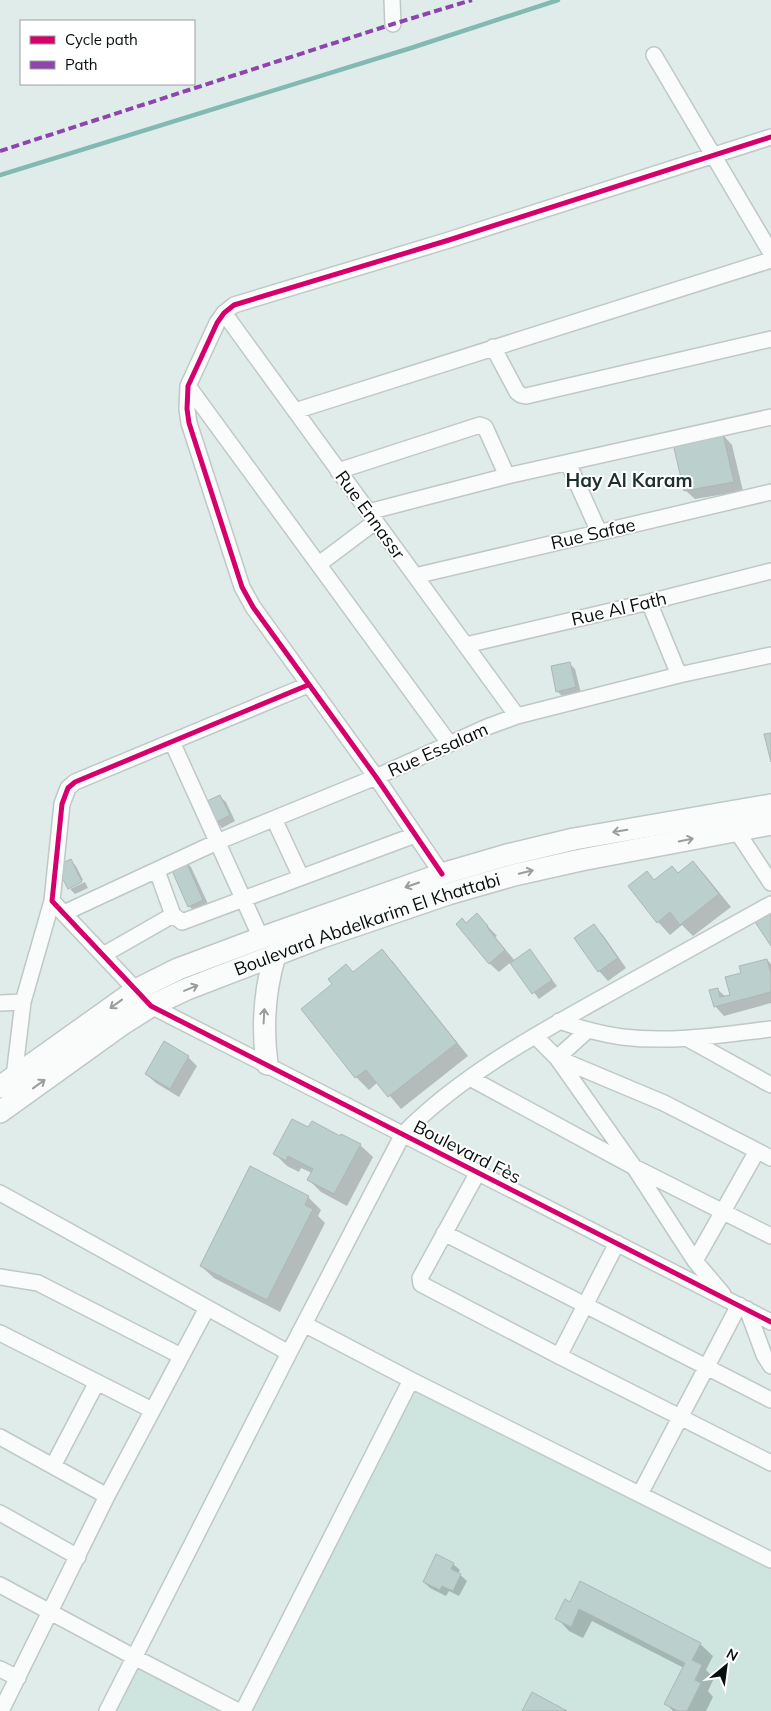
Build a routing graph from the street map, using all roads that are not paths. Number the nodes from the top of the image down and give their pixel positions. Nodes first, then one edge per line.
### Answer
1 (392, 0) edge
2 (393, 24) dead end
3 (654, 55) dead end
4 (771, 137) edge
5 (713, 154) junction
6 (771, 253) edge
7 (771, 260) edge
8 (224, 313) junction
9 (771, 339) edge
10 (493, 347) junction
11 (188, 386) junction
12 (295, 411) junction
13 (771, 417) edge
14 (568, 463) junction
15 (338, 471) junction
16 (507, 476) junction
17 (771, 492) edge
18 (372, 517) junction
19 (599, 532) junction
20 (319, 564) junction
21 (771, 571) edge
22 (415, 576) junction
23 (649, 602) junction
24 (466, 645) junction
25 (771, 655) edge
26 (679, 675) junction
27 (308, 685) junction
28 (517, 716) junction
29 (172, 742) junction
30 (449, 743) junction
31 (376, 777) junction
32 (771, 805) edge
33 (274, 819) junction
34 (733, 821) junction
35 (771, 824) edge
36 (415, 835) junction
37 (217, 842) junction
38 (157, 871) junction
39 (442, 874) junction
40 (301, 877) junction
41 (771, 883) edge
42 (243, 899) junction
43 (52, 900) junction
44 (771, 904) edge
45 (64, 913) junction
46 (174, 915) junction
47 (261, 938) junction
48 (103, 955) junction
49 (275, 955) junction
50 (136, 990) junction
51 (23, 1002) junction
52 (0, 1003) edge
53 (152, 1006) junction
54 (559, 1022) junction
55 (771, 1029) edge
56 (588, 1030) junction
57 (535, 1036) junction
58 (688, 1039) junction
59 (557, 1058) junction
60 (266, 1064) junction
61 (470, 1078) junction
62 (7, 1082) edge
63 (771, 1085) edge
64 (0, 1112) edge
65 (403, 1134) junction
66 (757, 1151) junction
67 (771, 1158) edge
68 (634, 1167) junction
69 (478, 1172) junction
70 (0, 1193) edge
71 (723, 1212) junction
72 (444, 1233) junction
73 (771, 1236) edge
74 (617, 1243) junction
75 (695, 1261) junction
76 (0, 1277) edge
77 (585, 1304) junction
78 (738, 1305) junction
79 (207, 1308) junction
80 (771, 1322) edge
81 (304, 1324) junction
82 (0, 1333) edge
83 (289, 1353) junction
84 (181, 1356) junction
85 (559, 1356) junction
86 (771, 1366) edge
87 (706, 1368) junction
88 (411, 1380) junction
89 (98, 1382) junction
90 (771, 1400) edge
91 (152, 1410) junction
92 (680, 1418) junction
93 (0, 1437) edge
94 (771, 1463) edge
95 (53, 1466) junction
96 (640, 1494) junction
97 (108, 1496) junction
98 (0, 1513) edge
99 (78, 1557) junction
100 (771, 1560) edge
101 (0, 1584) edge
102 (51, 1612) junction
103 (134, 1657) junction
104 (0, 1669) edge
105 (18, 1678) junction
106 (1, 1711) edge
107 (106, 1711) edge
108 (238, 1711) edge
109 (242, 1711) edge

1 - 2 street
3 - 5 street
4 - 5 street
5 - 6 street
5 - 8 street
7 - 10 street
8 - 11 street
8 - 12 street, Rue Ennassr
9 - 10 street
10 - 12 street
11 - 20 street
11 - 27 street
12 - 15 street, Rue Ennassr
13 - 14 street
14 - 16 street
14 - 19 street
15 - 16 street
15 - 18 street, Rue Ennassr
16 - 18 street
17 - 19 street, Rue Safae
18 - 20 street
18 - 22 street, Rue Ennassr
19 - 22 street, Rue Safae
20 - 30 street
21 - 23 street, Rue Al Fath
22 - 24 street, Rue Ennassr
23 - 24 street, Rue Al Fath
23 - 26 street
24 - 28 street, Rue Ennassr
25 - 26 street, Rue Essalam
26 - 28 street, Rue Essalam
27 - 29 street
27 - 31 street
28 - 30 street, Rue Essalam
29 - 37 street
29 - 43 street
30 - 31 street, Rue Essalam
31 - 33 street, Rue Essalam
31 - 36 street
32 - 34 street, Boulevard Abdelkarim El Khattabi
33 - 37 street, Rue Essalam
33 - 40 street
34 - 35 street, Boulevard Abdelkarim El Khattabi
34 -> 39 street, Boulevard Abdelkarim El Khattabi
34 - 41 street
49 -> 34 street, Boulevard Abdelkarim El Khattabi
36 - 39 street
36 - 40 street
37 - 38 street, Rue Essalam
37 - 42 street
38 - 45 street, Rue Essalam
38 - 46 street
39 -> 47 street, Boulevard Abdelkarim El Khattabi
40 - 42 street
42 - 46 street
42 - 47 street
43 - 45 street, Boulevard Fès
43 - 51 street
44 - 54 street
45 - 48 street, Boulevard Fès
46 - 48 street
47 - 50 street, Boulevard Abdelkarim El Khattabi
48 - 50 street, Boulevard Fès
53 -> 49 street, Boulevard Abdelkarim El Khattabi
60 -> 49 street
50 - 53 street, Boulevard Fès
50 -> 62 street, Boulevard Abdelkarim El Khattabi
51 - 52 street
51 - 62 street
53 - 60 street, Boulevard Fès
64 -> 53 street, Boulevard Abdelkarim El Khattabi
54 - 56 street
54 - 57 street
55 - 58 street
56 - 58 street
56 - 59 street
57 - 59 street
57 - 61 street
58 - 63 street
59 - 66 street
59 - 68 street
60 - 65 street, Boulevard Fès
61 - 65 street
61 - 68 street
65 - 69 street, Boulevard Fès
65 - 81 street
66 - 67 street
66 - 71 street
68 - 71 street
68 - 75 street
69 - 72 street
69 - 74 street, Boulevard Fès
70 - 79 street
71 - 73 street
71 - 75 street
72 - 77 street
72 - 85 street
74 - 77 street
74 - 78 street, Boulevard Fès
75 - 78 street
76 - 84 street
77 - 85 street
77 - 87 street
78 - 80 street, Boulevard Fès
78 - 86 street
78 - 87 street
79 - 83 street
79 - 84 street
81 - 83 street
81 - 88 street
82 - 89 street
83 - 103 street
84 - 91 street
85 - 92 street
87 - 90 street
87 - 92 street
88 - 96 street
88 - 109 street
89 - 91 street
89 - 95 street
91 - 97 street
92 - 94 street
92 - 96 street
93 - 95 street
95 - 97 street
96 - 100 street
97 - 99 street
98 - 99 street
99 - 102 street
101 - 102 street
102 - 103 street
102 - 105 street
103 - 107 street
103 - 108 street
104 - 105 street
105 - 106 street

